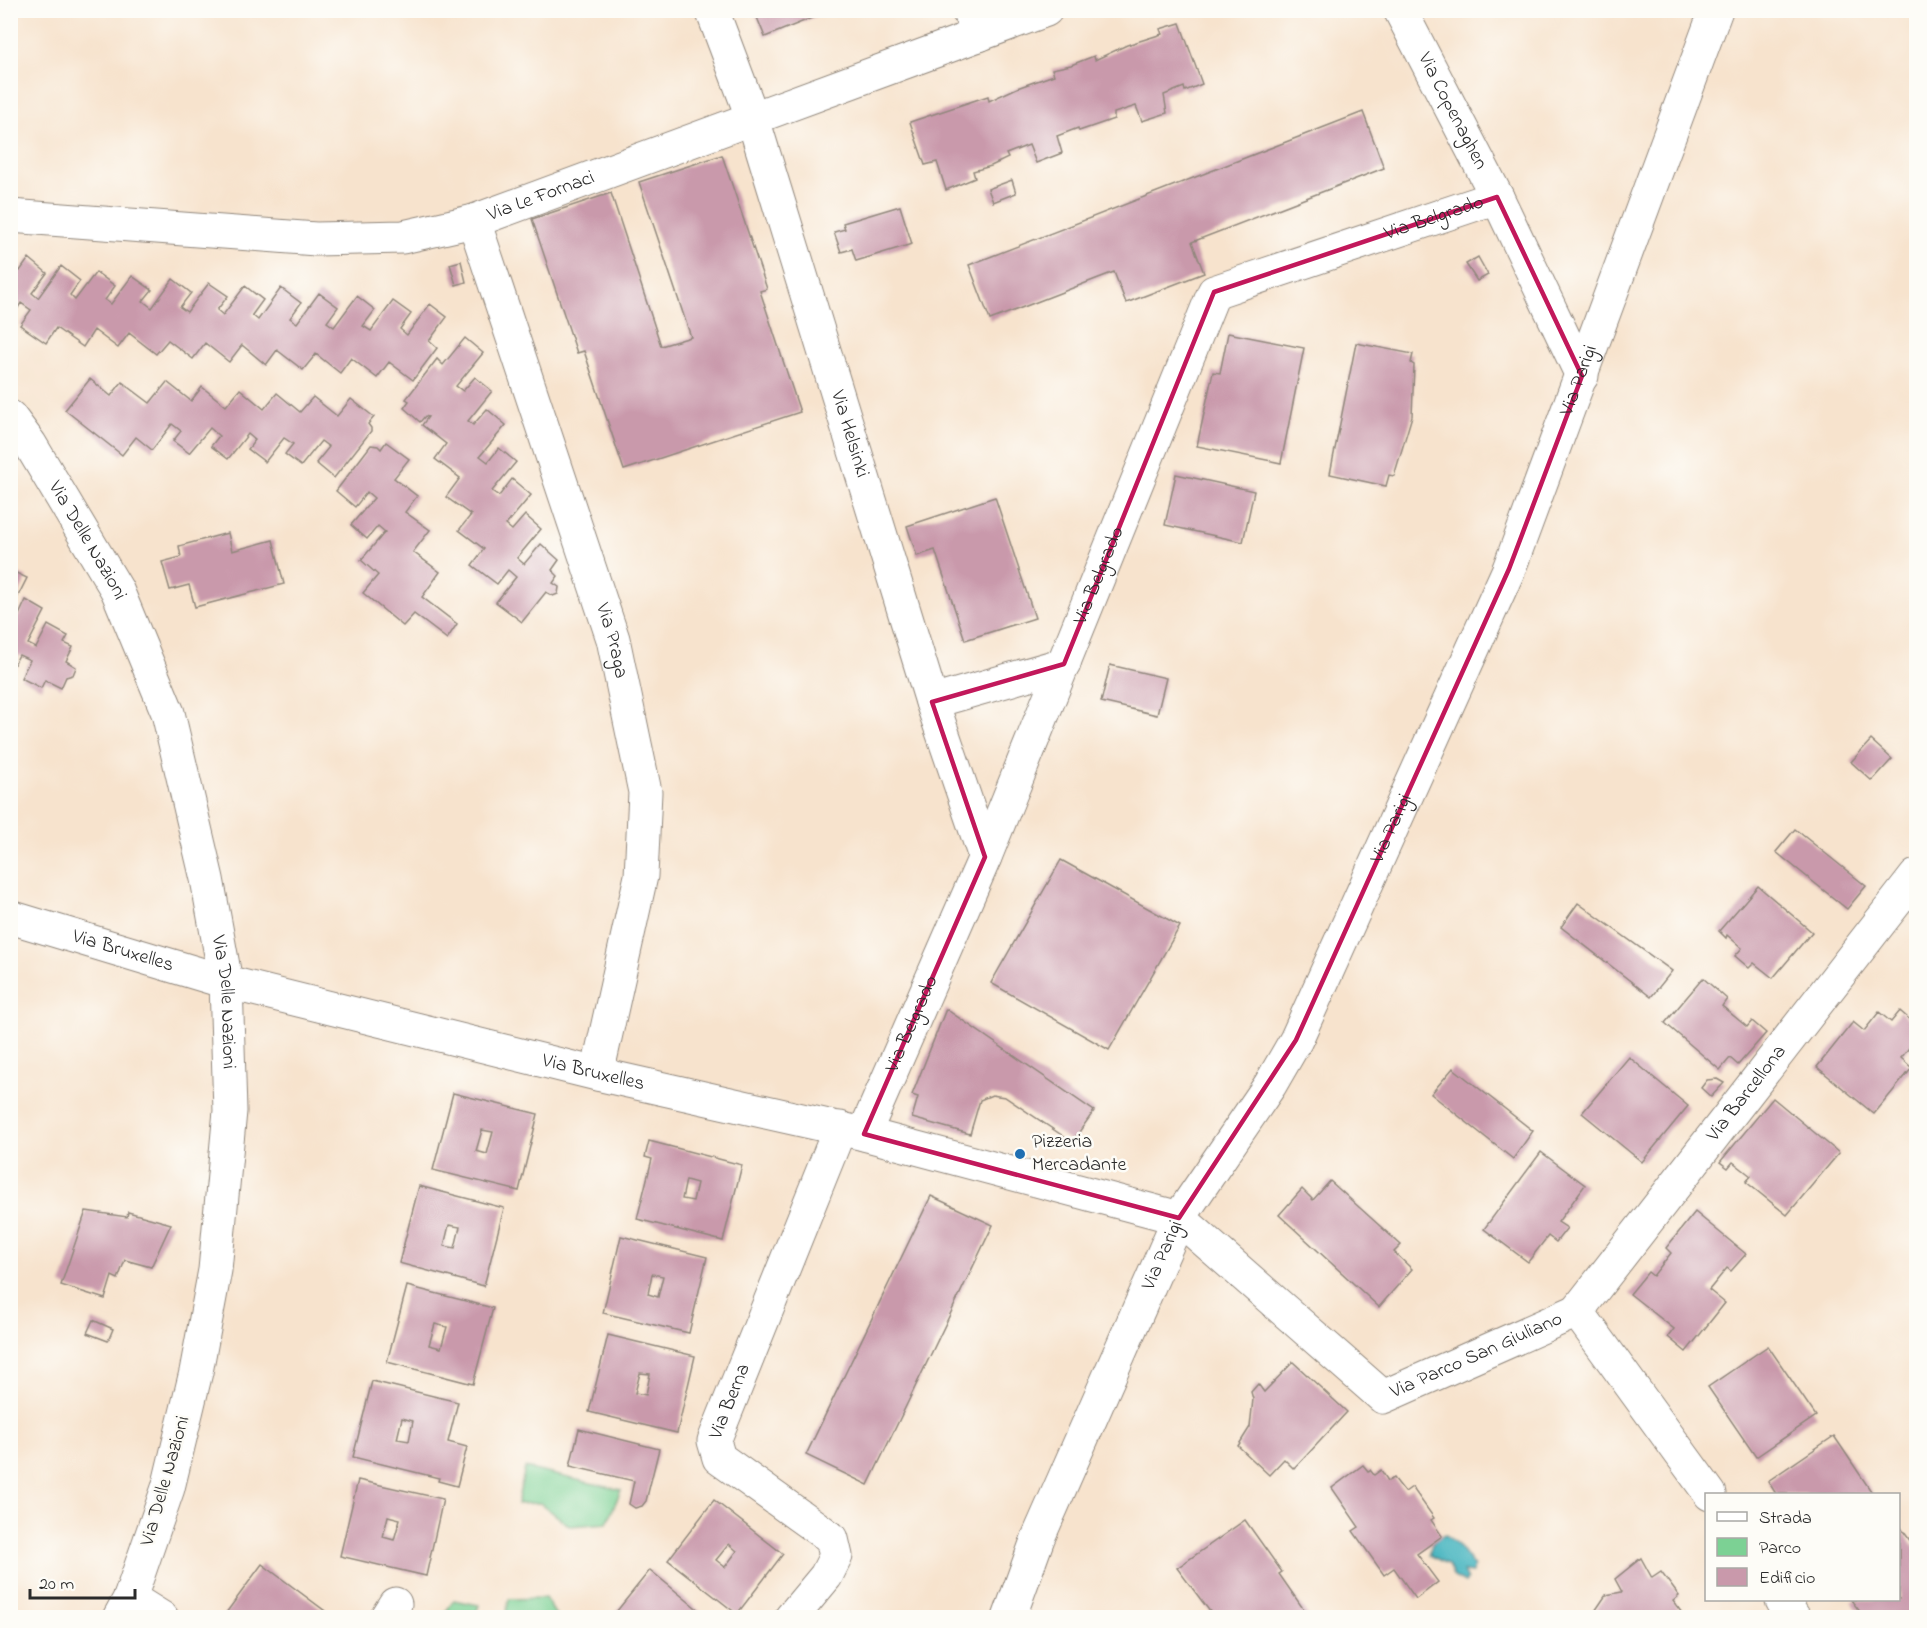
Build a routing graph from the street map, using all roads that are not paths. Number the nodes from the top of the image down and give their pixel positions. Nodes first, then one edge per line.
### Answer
1 (712, 10) edge
2 (1046, 10) edge
3 (1400, 10) edge
4 (1716, 10) edge
5 (973, 23) edge
6 (753, 119) junction
7 (1497, 197) junction
8 (10, 216) edge
9 (474, 221) junction
10 (1582, 376) junction
11 (10, 417) edge
12 (1064, 664) junction
13 (932, 702) junction
14 (985, 857) junction
15 (1917, 876) edge
16 (10, 917) edge
17 (226, 982) junction
18 (597, 1074) junction
19 (852, 1131) junction
20 (1179, 1218) junction
21 (1577, 1311) junction
22 (1709, 1493) edge
23 (1783, 1601) edge
24 (125, 1607) edge
25 (162, 1617) edge
26 (790, 1617) edge
27 (1009, 1617) edge
28 (1794, 1617) edge

1 - 6 street, Via Helsinki
2 - 5 street, Via Le Fornaci
3 - 7 street, Via Copenaghen
4 - 10 street, Via Parigi
5 - 6 street, Via Le Fornaci
6 - 9 street, Via Le Fornaci
6 - 13 street, Via Helsinki
7 - 10 street, Via Copenaghen
7 - 12 street, Via Belgrado
8 - 9 street, Via Le Fornaci
9 - 18 street, Via Praga
10 - 20 street, Via Parigi
11 - 17 street, Via Delle Nazioni
12 - 13 street
12 - 14 street, Via Belgrado
13 - 14 street, Via Helsinki
14 - 19 street, Via Belgrado
15 - 21 street, Via Barcellona
16 - 17 street, Via Bruxelles
17 - 18 street, Via Bruxelles
17 - 24 street, Via Delle Nazioni
18 - 19 street, Via Bruxelles
19 - 20 street, Via Bruxelles
19 - 26 street, Via Berna
20 - 21 street, Via Parco San Giuliano
20 - 27 street, Via Parigi
21 - 22 street, Via Parco San Giuliano
23 - 28 street
24 - 25 street

